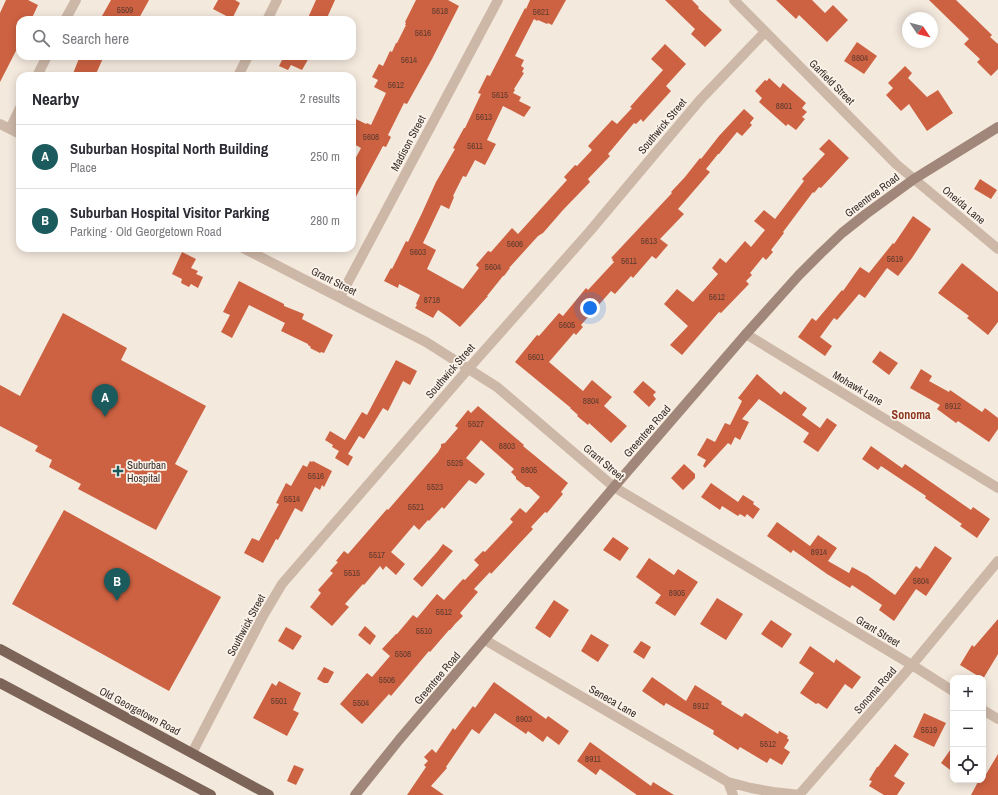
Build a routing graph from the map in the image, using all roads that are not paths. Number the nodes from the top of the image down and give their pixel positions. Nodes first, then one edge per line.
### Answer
1 (76, 0) edge
2 (277, 0) edge
3 (498, 0) edge
4 (734, 0) edge
5 (67, 16) edge
6 (269, 16) edge
7 (765, 32) junction
8 (45, 60) edge
9 (246, 60) edge
10 (39, 72) edge
11 (240, 72) edge
12 (16, 116) edge
13 (0, 124) edge
14 (998, 127) edge
15 (10, 129) junction
16 (16, 132) edge
17 (914, 179) junction
18 (998, 249) edge
19 (251, 252) edge
20 (340, 297) junction
21 (746, 334) junction
22 (469, 368) junction
23 (614, 487) junction
24 (998, 488) edge
25 (998, 561) edge
26 (485, 640) junction
27 (0, 649) edge
28 (912, 665) junction
29 (0, 682) edge
30 (950, 689) edge
31 (985, 711) edge
32 (998, 719) edge
33 (192, 753) junction
34 (728, 782) junction
35 (211, 795) edge
36 (269, 795) edge
37 (355, 795) edge
38 (733, 795) edge
39 (799, 795) edge

1 - 5 street
2 - 6 street
3 - 20 street, Madison Street
4 - 7 street, Garfield Street
7 - 17 street, Garfield Street
7 - 22 street, Southwick Street
8 - 10 street
9 - 11 street
12 - 15 street
13 - 15 street
14 - 17 street, Greentree Road
15 - 16 street
17 - 18 street, Oneida Lane
17 - 21 street, Greentree Road
19 - 20 street, Grant Street
20 - 22 street, Grant Street
21 - 23 street, Greentree Road
21 - 24 street, Mohawk Lane
22 - 23 street, Grant Street
22 - 33 street, Southwick Street
23 - 26 street, Greentree Road
23 - 28 street, Grant Street
25 - 28 street, Sonoma Road
26 - 34 street, Seneca Lane
26 - 37 street, Greentree Road
27 - 33 main road, Old Georgetown Road
28 - 30 street, Grant Street
28 - 39 street, Sonoma Road
29 - 35 main road
31 - 32 street
33 - 36 main road, Old Georgetown Road
34 - 38 street
34 - 39 street, Seneca Lane

